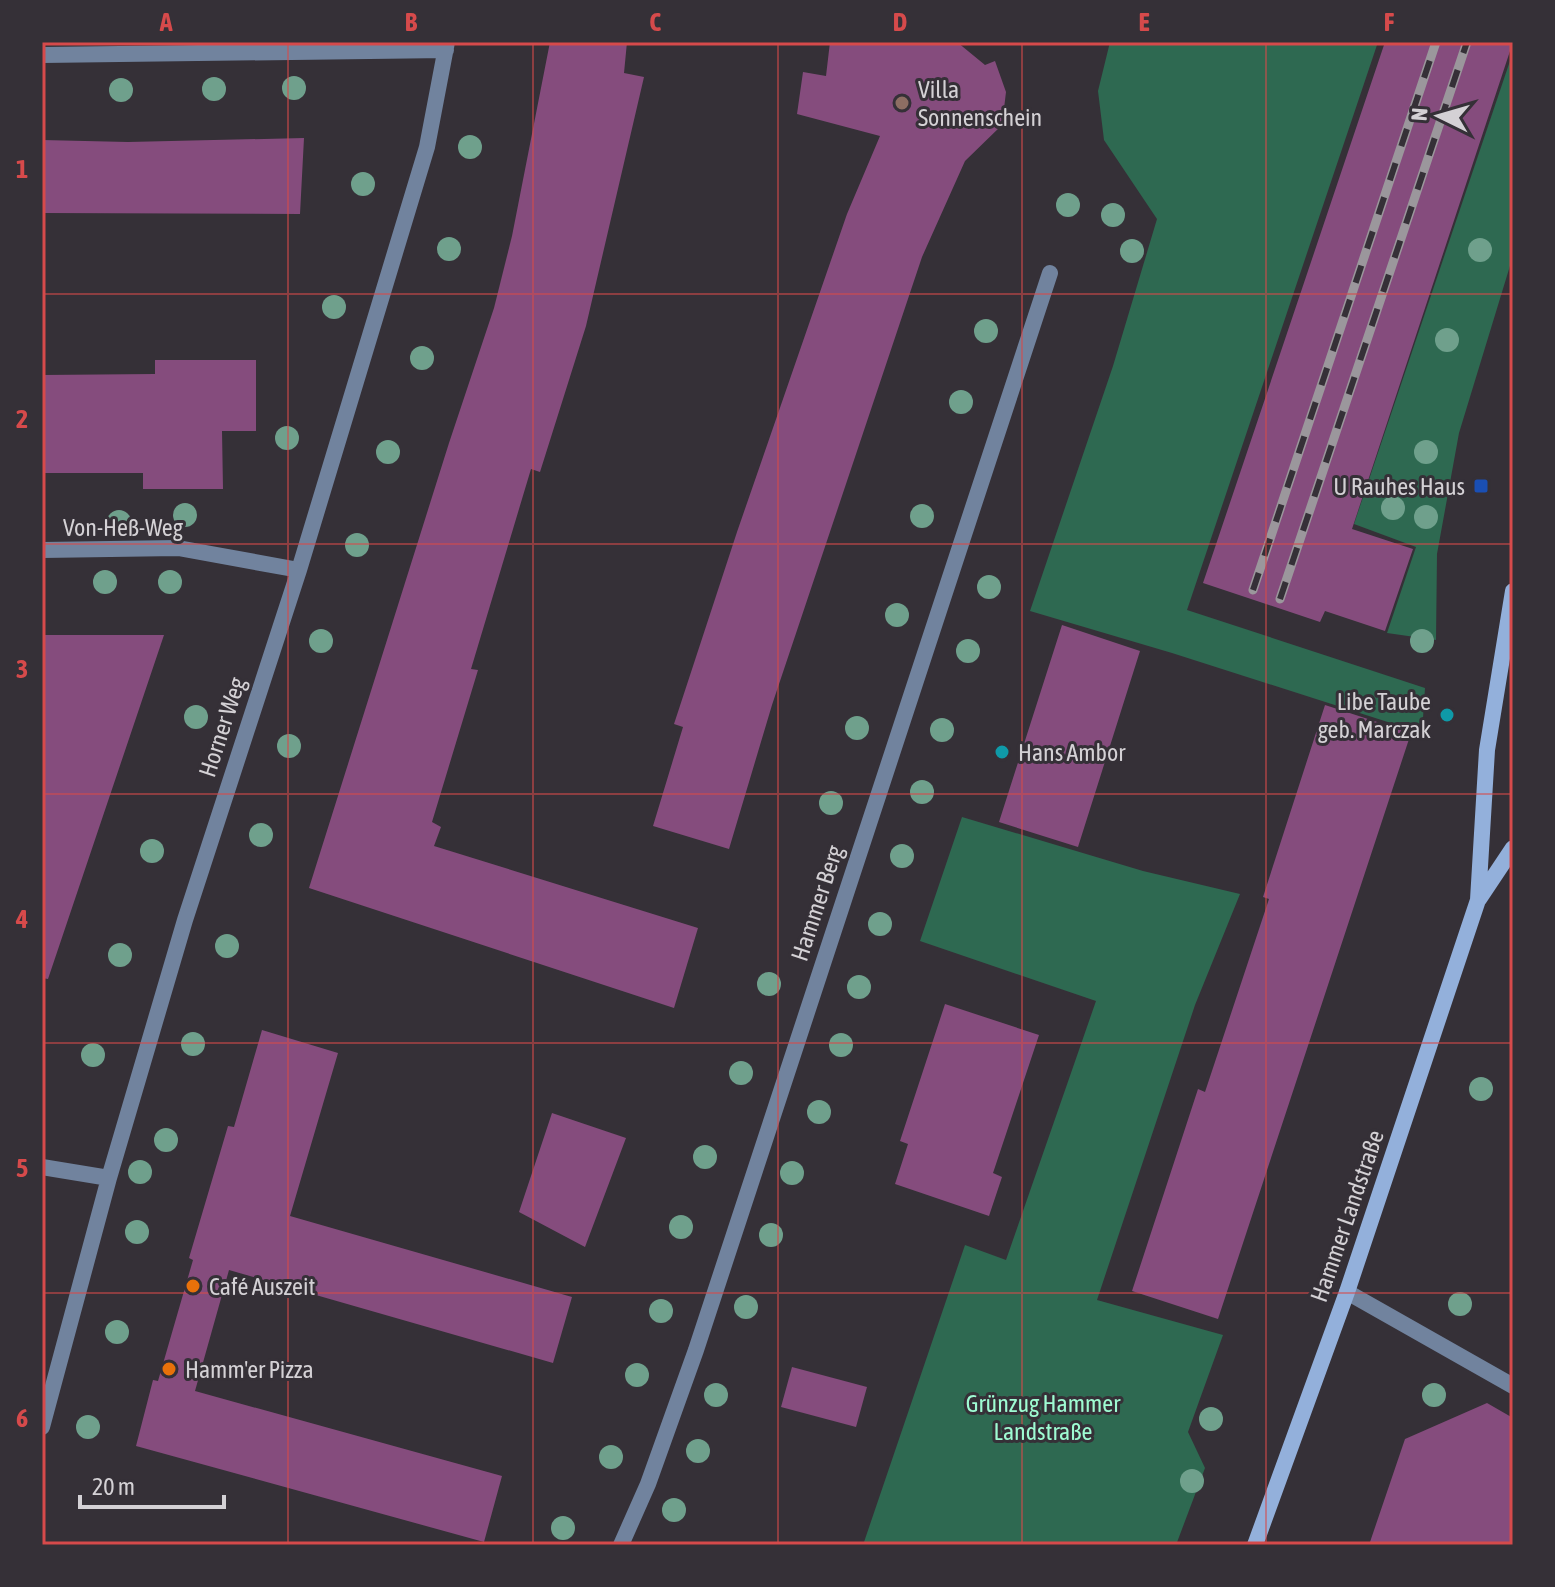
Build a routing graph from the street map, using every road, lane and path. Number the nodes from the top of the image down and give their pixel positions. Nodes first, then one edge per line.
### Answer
1 (446, 46) edge
2 (42, 55) edge
3 (1050, 273) dead end
4 (42, 550) edge
5 (299, 570) junction
6 (1513, 591) edge
7 (1513, 848) edge
8 (1478, 900) junction
9 (42, 1167) edge
10 (109, 1178) junction
11 (1347, 1292) junction
12 (1513, 1386) edge
13 (42, 1427) edge
14 (621, 1545) edge
15 (1255, 1545) edge

1 - 2 street
1 - 5 street, Horner Weg
3 - 14 street, Hammer Berg
4 - 5 street, Von-Heß-Weg
5 - 10 street, Horner Weg
6 - 8 main road, Hammer Landstraße
7 - 8 main road, Hammer Landstraße
8 - 11 main road, Hammer Landstraße
9 - 10 street
10 - 13 street, Horner Weg
11 - 12 street
11 - 15 main road, Hammer Landstraße

